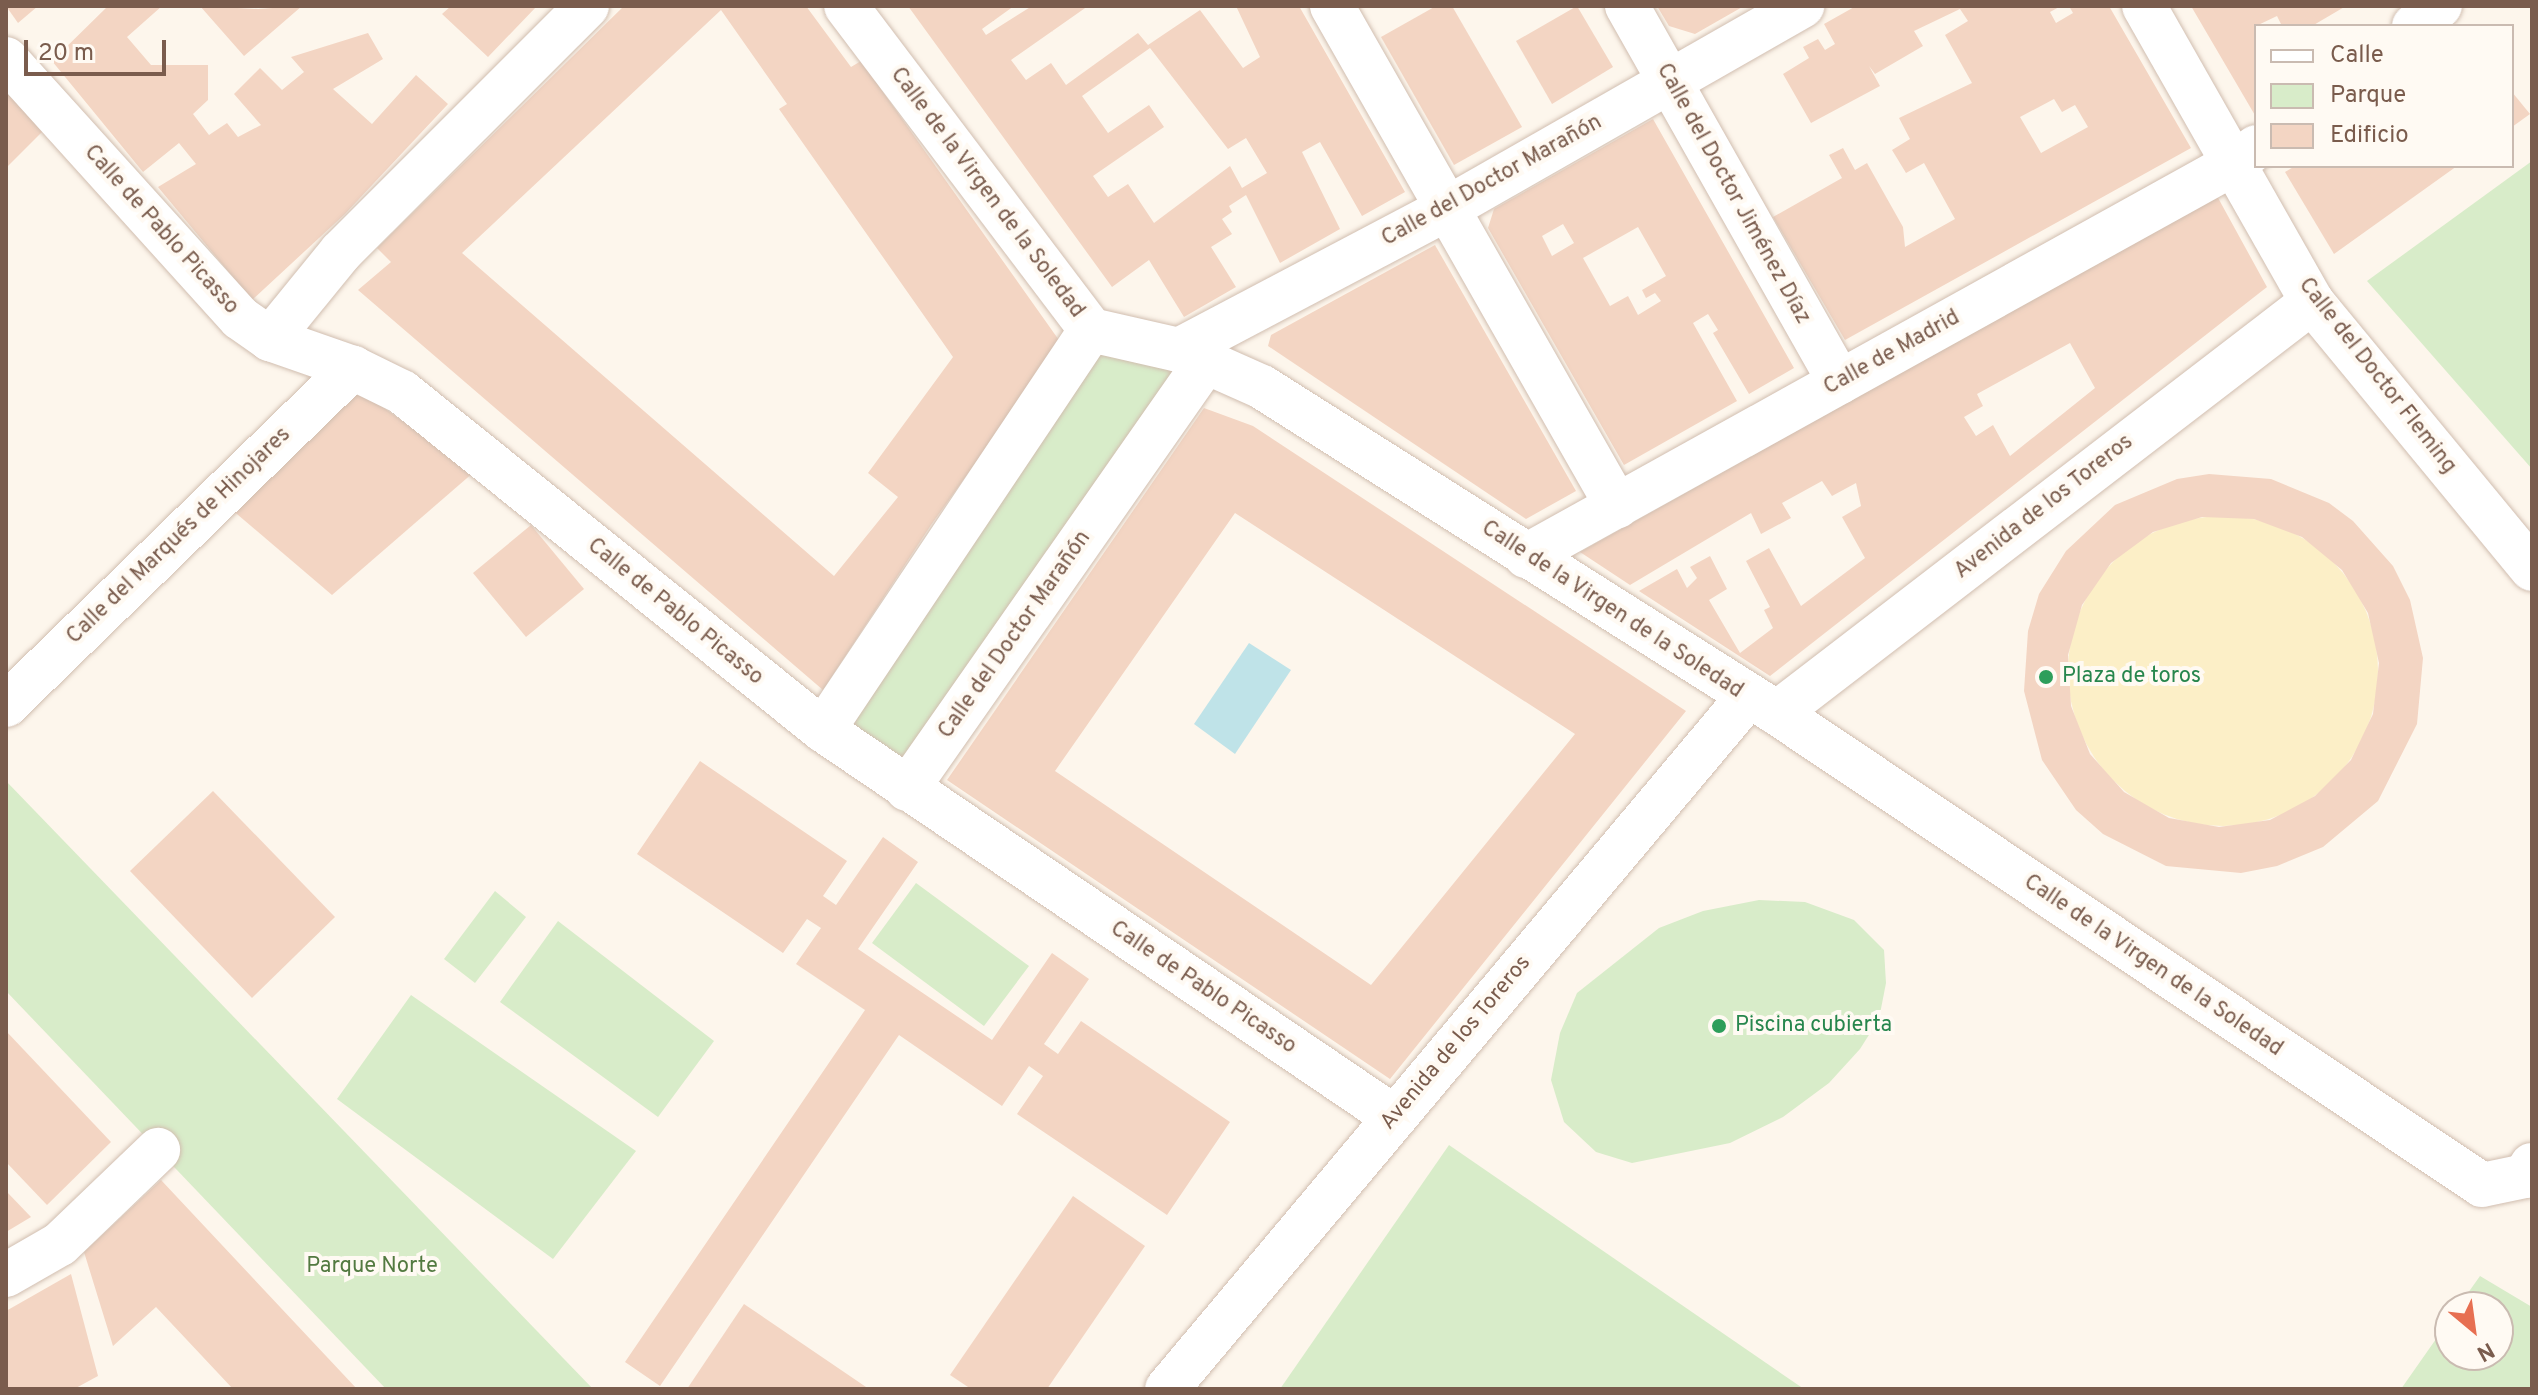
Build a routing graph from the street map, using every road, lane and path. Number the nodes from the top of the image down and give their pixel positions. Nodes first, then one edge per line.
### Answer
1 (587, 6) edge
2 (846, 6) edge
3 (1332, 6) edge
4 (1627, 6) edge
5 (1802, 6) edge
6 (2144, 6) edge
7 (2440, 6) edge
8 (2417, 24) edge
9 (6, 59) edge
10 (1670, 81) junction
11 (2245, 155) edge
12 (1448, 208) junction
13 (2312, 302) junction
14 (1091, 330) junction
15 (270, 339) junction
16 (1192, 356) junction
17 (353, 368) junction
18 (1840, 382) junction
19 (1617, 506) junction
20 (1526, 556) junction
21 (2532, 569) edge
22 (6, 705) edge
23 (1762, 706) junction
24 (823, 730) junction
25 (907, 789) junction
26 (1394, 1117) junction
27 (158, 1150) dead end
28 (2532, 1165) edge
29 (6, 1275) edge
30 (1167, 1389) edge

1 - 15 street
2 - 14 street, Calle de la Virgen de la Soledad
3 - 12 street
4 - 10 street, Calle del Doctor Jiménez Díaz
5 - 10 street, Calle del Doctor Marañón
6 - 11 street, Calle del Doctor Fleming
7 - 8 street
9 - 15 street, Calle de Pablo Picasso
10 - 12 street, Calle del Doctor Marañón
10 - 18 street, Calle del Doctor Jiménez Díaz
11 - 13 street, Calle del Doctor Fleming
11 - 18 street, Calle de Madrid
12 - 16 street, Calle del Doctor Marañón
12 - 19 street
13 - 21 street, Calle del Doctor Fleming
13 - 23 street, Avenida de los Toreros
14 - 16 street, Calle de la Virgen de la Soledad
14 - 24 street
15 - 17 street, Calle de Pablo Picasso
16 - 20 street, Calle de la Virgen de la Soledad
16 - 25 street, Calle del Doctor Marañón
17 - 22 street, Calle del Marqués de Hinojares
17 - 24 street, Calle de Pablo Picasso
18 - 19 street, Calle de Madrid
19 - 20 street, Calle de Madrid
20 - 23 street, Calle de la Virgen de la Soledad
23 - 26 street, Avenida de los Toreros
23 - 28 street, Calle de la Virgen de la Soledad
24 - 25 street, Calle de Pablo Picasso
25 - 26 street, Calle de Pablo Picasso
26 - 30 street, Avenida de los Toreros
27 - 29 street

